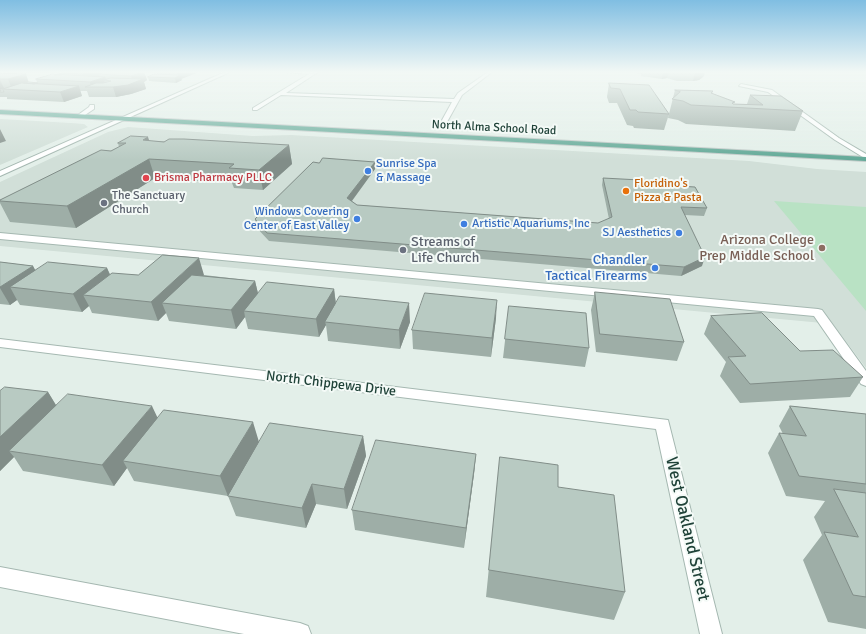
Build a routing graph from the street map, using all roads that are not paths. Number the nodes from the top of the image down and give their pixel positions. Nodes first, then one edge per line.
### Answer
1 (455, 101) edge
2 (163, 102) edge
3 (269, 102) edge
4 (785, 102) edge
5 (92, 106) dead end
6 (255, 110) dead end
7 (0, 112) edge
8 (80, 116) junction
9 (124, 119) junction
10 (444, 122) dead end
11 (866, 158) edge
12 (0, 174) edge
13 (0, 236) edge
14 (0, 343) edge
15 (866, 381) edge
16 (663, 424) joint
17 (0, 577) edge
18 (300, 634) edge
19 (711, 634) edge

1 - 10 street
2 - 9 street
3 - 6 street
4 - 11 street
5 - 8 street
7 - 8 main road, North Alma School Road
8 - 9 main road, North Alma School Road
9 - 11 main road, North Alma School Road
9 - 12 street
13 - 15 street
14 - 16 street, North Chippewa Drive
16 - 19 street, West Oakland Street
17 - 18 street

